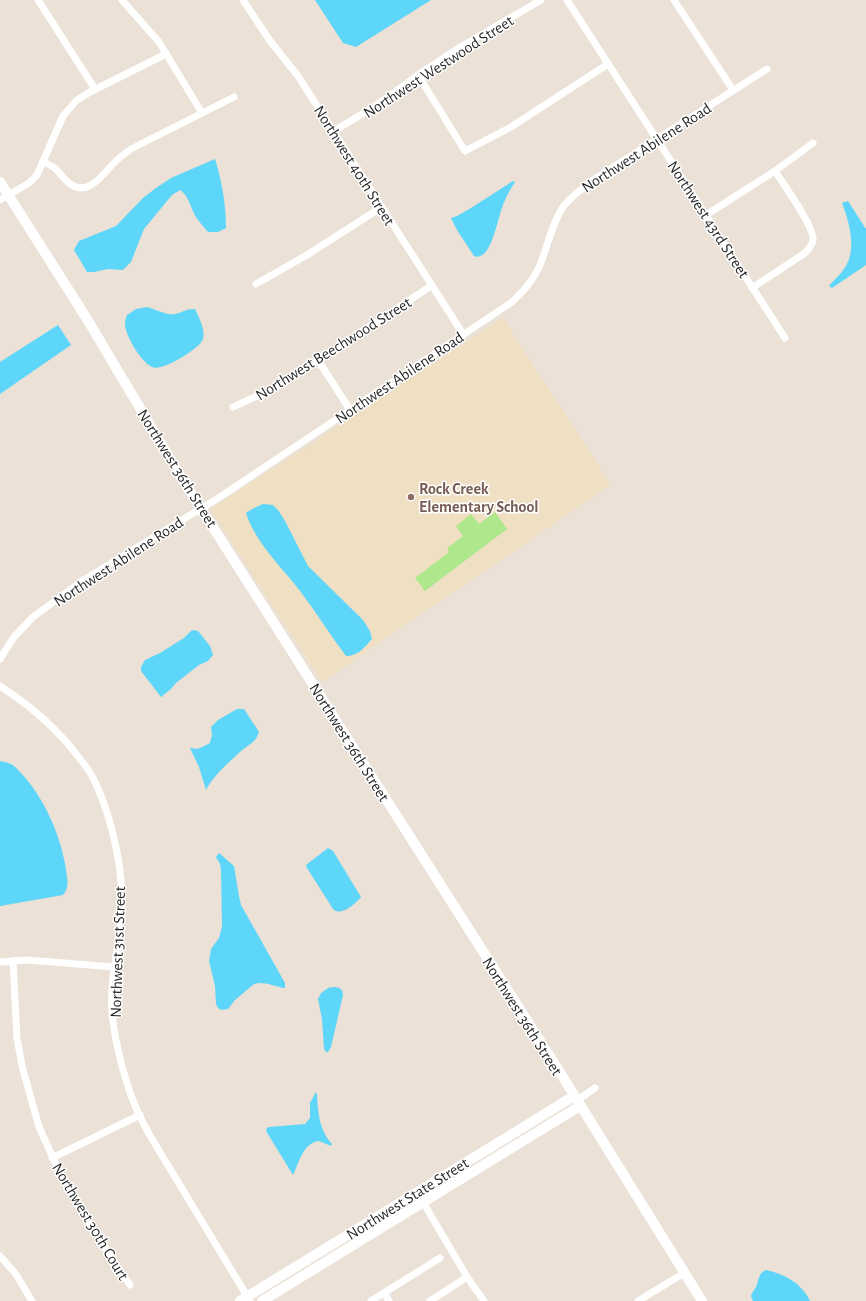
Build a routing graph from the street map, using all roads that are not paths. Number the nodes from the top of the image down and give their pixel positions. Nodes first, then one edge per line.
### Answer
1 (38, 0) edge
2 (122, 0) edge
3 (243, 0) edge
4 (541, 0) edge
5 (567, 0) edge
6 (674, 0) edge
7 (166, 54) junction
8 (608, 64) junction
9 (767, 69) dead end
10 (418, 75) junction
11 (95, 89) junction
12 (733, 90) junction
13 (234, 97) dead end
14 (202, 113) junction
15 (334, 131) junction
16 (658, 139) junction
17 (813, 143) dead end
18 (43, 162) junction
19 (775, 171) junction
20 (0, 182) edge
21 (4, 198) edge
22 (382, 207) junction
23 (706, 214) junction
24 (256, 284) dead end
25 (432, 286) junction
26 (752, 288) junction
27 (463, 334) junction
28 (785, 338) dead end
29 (318, 360) junction
30 (233, 408) dead end
31 (350, 410) junction
32 (202, 508) junction
33 (0, 659) edge
34 (0, 686) edge
35 (13, 961) junction
36 (0, 962) edge
37 (114, 967) junction
38 (595, 1088) dead end
39 (577, 1101) junction
40 (140, 1116) junction
41 (52, 1158) junction
42 (423, 1202) junction
43 (0, 1256) edge
44 (440, 1258) dead end
45 (684, 1274) junction
46 (467, 1277) junction
47 (130, 1285) dead end
48 (384, 1293) junction
49 (246, 1299) edge
50 (32, 1301) edge
51 (262, 1301) edge
52 (371, 1301) edge
53 (389, 1301) edge
54 (430, 1301) edge
55 (484, 1301) edge
56 (638, 1301) edge
57 (702, 1301) edge

1 - 11 street
2 - 7 street
3 - 15 street, Northwest 40th Street
4 - 10 street, Northwest Westwood Street
5 - 8 street, Northwest 43rd Street
6 - 12 street
7 - 11 street
7 - 14 street
8 - 10 street
8 - 16 street, Northwest 43rd Street
9 - 12 street, Northwest Abilene Road
10 - 15 street, Northwest Westwood Street
11 - 18 street
12 - 16 street, Northwest Abilene Road
13 - 14 street
14 - 18 street
15 - 22 street, Northwest 40th Street
16 - 23 street, Northwest 43rd Street
16 - 27 street, Northwest Abilene Road
17 - 19 street
18 - 21 street
19 - 23 street
19 - 26 street
20 - 21 main road, Northwest 36th Street
21 - 32 main road, Northwest 36th Street
22 - 24 street
22 - 25 street, Northwest 40th Street
23 - 26 street, Northwest 43rd Street
25 - 27 street, Northwest 40th Street
25 - 29 street, Northwest Beechwood Street
26 - 28 street, Northwest 43rd Street
27 - 31 street, Northwest Abilene Road
29 - 30 street, Northwest Beechwood Street
29 - 31 street
31 - 32 street, Northwest Abilene Road
32 - 33 street, Northwest Abilene Road
32 - 39 main road, Northwest 36th Street
34 - 37 street, Northwest 31st Street
35 - 36 street
35 - 37 street
35 - 41 street, Northwest 30th Court
37 - 40 street, Northwest 31st Street
38 - 39 street
39 - 42 main road, Northwest State Street
39 - 45 main road, Northwest 36th Street
39 - 49 main road, Northwest State Street
40 - 41 street
40 - 49 street, Northwest 31st Street
41 - 47 street, Northwest 30th Court
42 - 46 street
42 - 51 main road, Northwest State Street
43 - 50 street
44 - 48 street
45 - 56 street
45 - 57 main road, Northwest 36th Street
46 - 54 street
46 - 55 street
48 - 52 street
48 - 53 street

